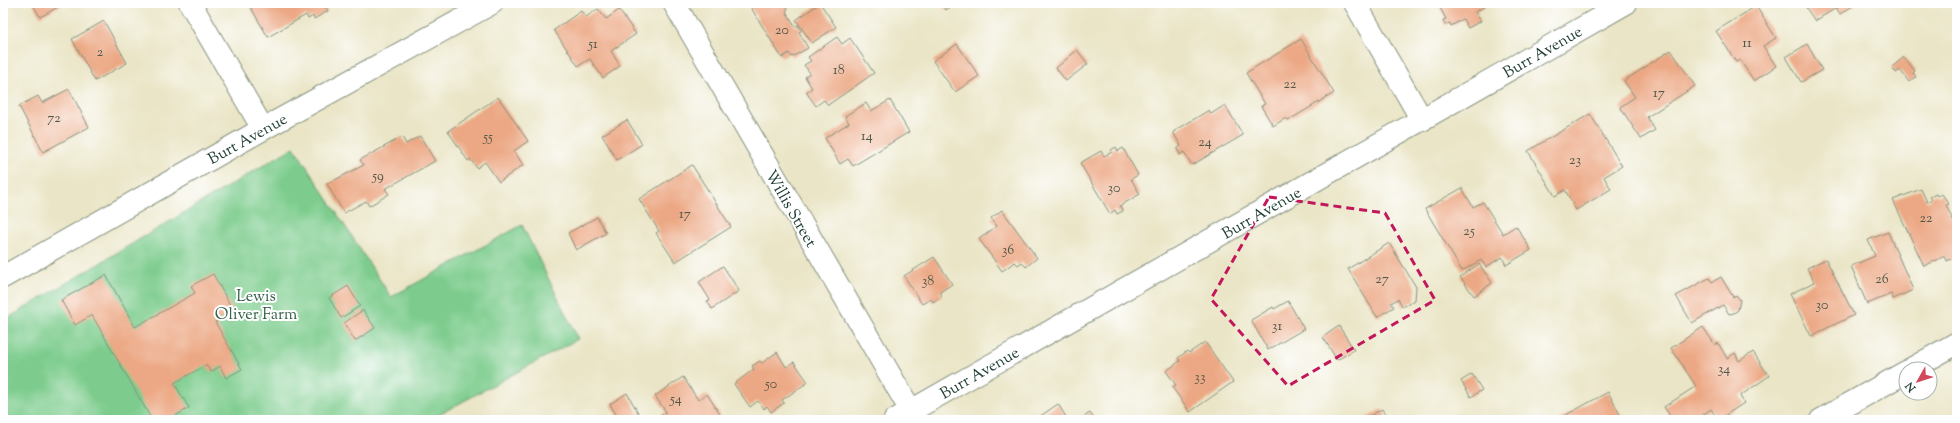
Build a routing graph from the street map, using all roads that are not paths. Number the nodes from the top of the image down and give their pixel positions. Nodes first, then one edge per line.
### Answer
1 (190, 3) edge
2 (492, 3) edge
3 (674, 3) edge
4 (1355, 3) edge
5 (1626, 3) edge
6 (1422, 120) junction
7 (263, 129) junction
8 (3, 277) edge
9 (1957, 343) edge
10 (1924, 361) edge
11 (1898, 377) edge
12 (903, 416) edge
13 (1821, 420) edge

1 - 7 street
2 - 7 street, Burt Avenue
3 - 12 street, Willis Street
4 - 6 street
5 - 6 street, Burr Avenue
6 - 12 street, Burr Avenue
7 - 8 street, Burt Avenue
9 - 10 street
11 - 13 street

